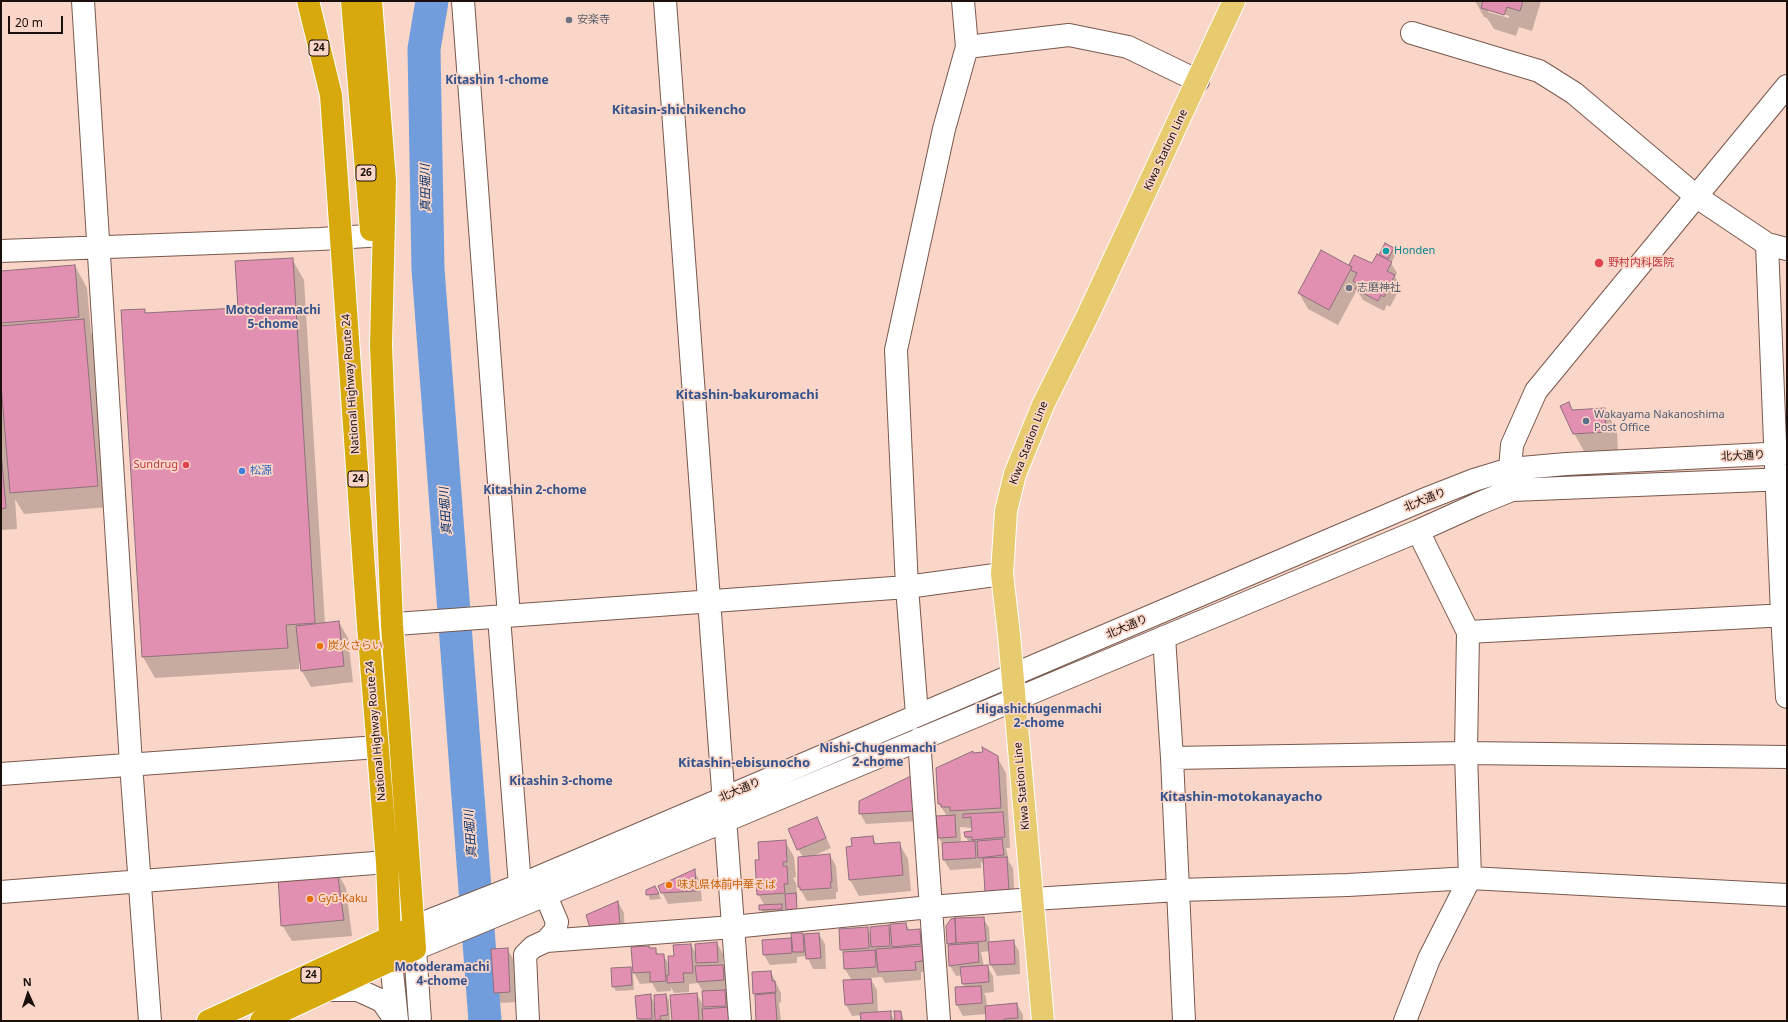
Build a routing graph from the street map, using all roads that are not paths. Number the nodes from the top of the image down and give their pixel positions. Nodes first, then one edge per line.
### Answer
1 (83, 1) edge
2 (308, 1) edge
3 (324, 1) edge
4 (352, 1) edge
5 (371, 1) edge
6 (463, 1) edge
7 (665, 1) edge
8 (963, 1) edge
9 (1234, 1) edge
10 (1412, 33) dead end
11 (966, 47) junction
12 (1198, 81) junction
13 (1787, 86) edge
14 (331, 95) junction
15 (1697, 198) junction
16 (378, 235) junction
17 (341, 238) junction
18 (99, 247) junction
19 (1777, 247) edge
20 (1, 251) edge
21 (1782, 454) edge
22 (1510, 469) junction
23 (1782, 479) edge
24 (1512, 490) junction
25 (1418, 531) junction
26 (1002, 574) junction
27 (906, 587) junction
28 (708, 602) junction
29 (1784, 615) edge
30 (504, 617) junction
31 (392, 624) junction
32 (368, 626) junction
33 (1468, 632) junction
34 (1164, 637) junction
35 (1012, 675) junction
36 (1787, 697) edge
37 (1014, 699) junction
38 (917, 715) junction
39 (919, 739) junction
40 (378, 747) junction
41 (1466, 753) junction
42 (1787, 757) edge
43 (1172, 758) junction
44 (131, 764) junction
45 (1, 774) edge
46 (723, 797) junction
47 (725, 821) junction
48 (387, 862) junction
49 (1470, 878) junction
50 (139, 882) junction
51 (520, 884) junction
52 (1178, 890) junction
53 (1, 892) edge
54 (1787, 895) edge
55 (546, 896) junction
56 (1033, 899) junction
57 (930, 907) junction
58 (413, 927) junction
59 (733, 927) junction
60 (390, 938) junction
61 (546, 941) junction
62 (415, 949) junction
63 (391, 961) junction
64 (324, 990) junction
65 (150, 1021) edge
66 (208, 1021) edge
67 (261, 1021) edge
68 (396, 1021) edge
69 (420, 1021) edge
70 (528, 1021) edge
71 (740, 1021) edge
72 (939, 1021) edge
73 (1043, 1021) edge
74 (1184, 1021) edge
75 (1405, 1021) edge

1 - 18 street
2 - 14 highway, National Highway Route 24 / 24
3 - 14 highway
4 - 16 highway, 26
5 - 16 highway, National Highway Route 24
6 - 30 street
7 - 28 street
8 - 11 street
9 - 12 main road, Kiwa Station Line
10 - 15 street
11 - 12 street
11 - 27 street
12 - 26 main road, Kiwa Station Line
13 - 15 street
14 - 17 highway, National Highway Route 24 / 24
15 - 19 street
15 - 22 street
16 - 17 street
16 - 31 highway, National Highway Route 24
17 - 18 street
17 - 32 highway, National Highway Route 24 / 24
18 - 20 street
18 - 44 street
19 - 21 street
21 - 22 street, 北大通り
21 - 23 street
22 - 24 street
22 - 35 street, 北大通り
23 - 24 street, 北大通り
23 - 29 street
24 - 25 street, 北大通り
25 - 33 street
25 - 34 street, 北大通り
26 - 27 street
26 - 35 main road, Kiwa Station Line
27 - 28 street
27 - 38 street
28 - 30 street
28 - 46 street
29 - 33 street
29 - 36 street
30 - 31 street
30 - 51 street
31 - 32 street
31 - 58 highway, National Highway Route 24
32 - 40 highway, National Highway Route 24 / 24
33 - 41 street
34 - 37 street, 北大通り
34 - 43 street
35 - 37 main road, Kiwa Station Line
35 - 38 street, 北大通り
37 - 39 street, 北大通り
37 - 56 main road, Kiwa Station Line
38 - 46 street, 北大通り
39 - 47 street, 北大通り
39 - 57 street
40 - 44 street
40 - 48 highway, National Highway Route 24 / 24
41 - 42 street
41 - 43 street
41 - 49 street
43 - 52 street
44 - 45 street
44 - 50 street
46 - 47 street
46 - 51 street, 北大通り
47 - 55 street, 北大通り
47 - 59 street
48 - 50 street
48 - 60 highway, National Highway Route 24 / 24
49 - 52 street
49 - 54 street
49 - 75 street
50 - 53 street
50 - 65 street
51 - 58 street, 北大通り
52 - 56 street
52 - 74 street
55 - 61 street
55 - 62 street, 北大通り
56 - 57 street
56 - 73 main road, Kiwa Station Line
57 - 59 street
57 - 72 street
58 - 60 highway, 24
58 - 62 highway, National Highway Route 24
59 - 61 street
59 - 71 street
60 - 63 highway, National Highway Route 24 / 24
60 - 66 highway, 24
61 - 70 street
62 - 63 highway, 24
62 - 69 street
63 - 64 highway, 24
63 - 68 street
64 - 67 highway, 24
64 - 68 street

